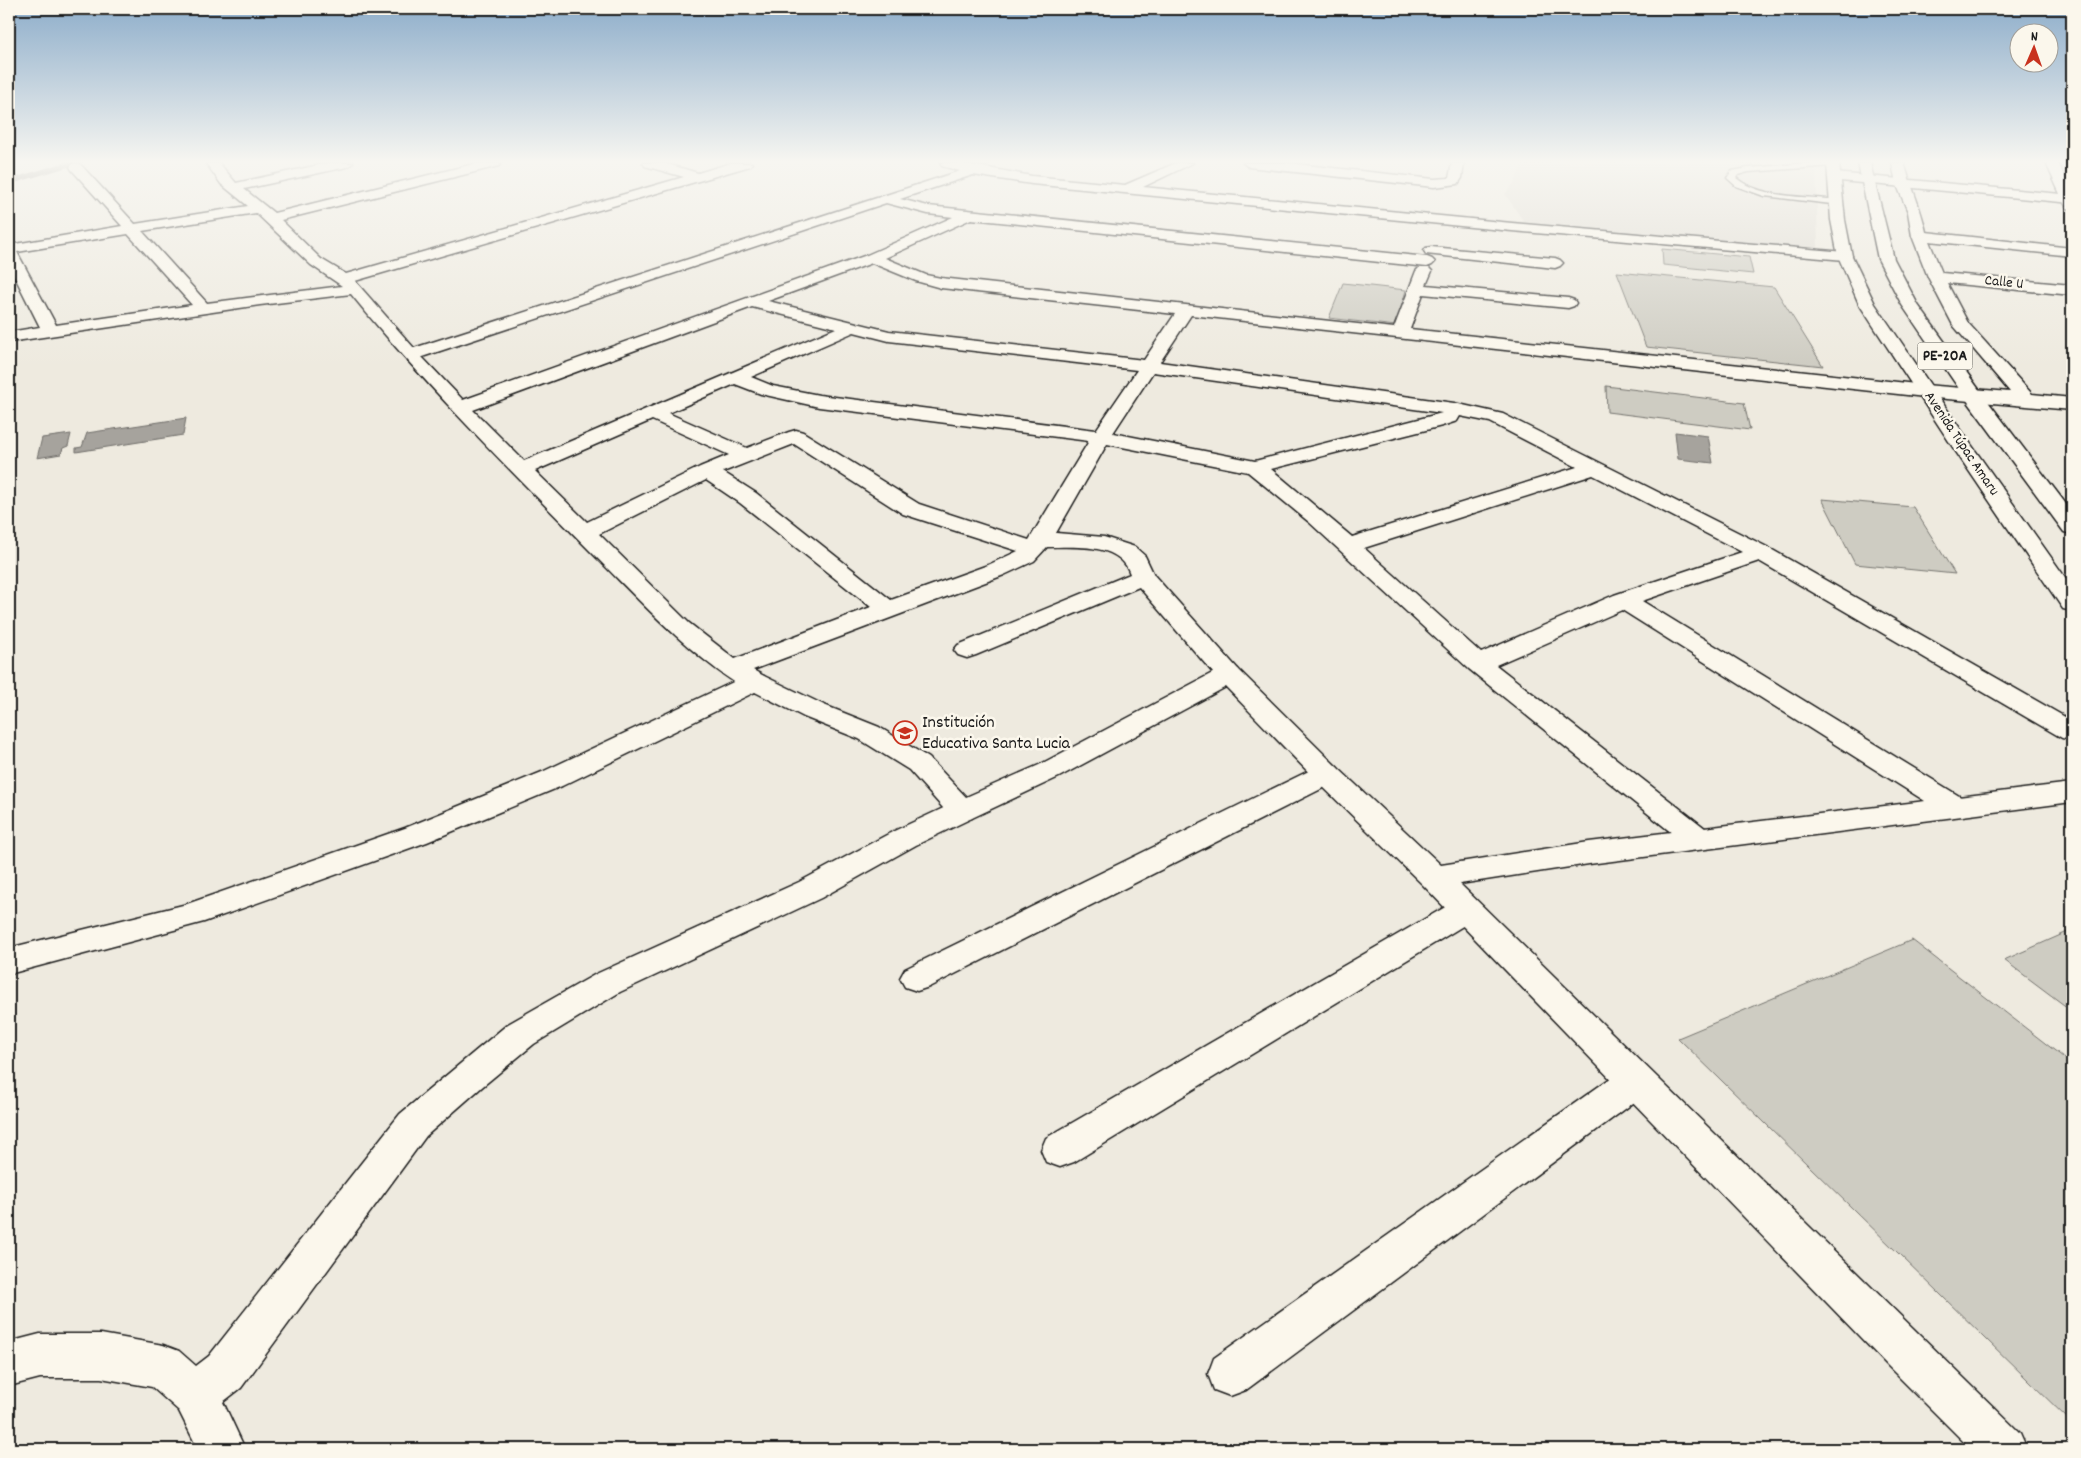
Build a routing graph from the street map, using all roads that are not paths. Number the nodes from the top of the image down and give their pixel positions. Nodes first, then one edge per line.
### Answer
1 (127, 231) edge
2 (134, 231) edge
3 (284, 231) edge
4 (522, 231) edge
5 (788, 231) edge
6 (933, 231) edge
7 (1150, 231) edge
8 (1439, 231) edge
9 (1566, 231) edge
10 (1840, 231) edge
11 (1880, 231) edge
12 (1918, 231) edge
13 (1919, 236) junction
14 (9, 250) edge
15 (2072, 252) edge
16 (1429, 256) junction
17 (1845, 256) junction
18 (872, 258) junction
19 (1555, 264) dead end
20 (1936, 276) junction
21 (350, 284) junction
22 (1417, 288) junction
23 (2072, 290) edge
24 (751, 302) junction
25 (1568, 303) dead end
26 (204, 309) junction
27 (1186, 310) junction
28 (852, 327) junction
29 (51, 332) junction
30 (1400, 333) junction
31 (9, 338) edge
32 (411, 355) junction
33 (1150, 366) junction
34 (742, 380) dead end
35 (1925, 391) junction
36 (1973, 395) junction
37 (2026, 399) junction
38 (2072, 404) edge
39 (460, 408) junction
40 (1454, 409) junction
41 (660, 417) dead end
42 (1102, 437) junction
43 (747, 456) junction
44 (1254, 467) junction
45 (1595, 468) junction
46 (522, 469) junction
47 (707, 471) junction
48 (2071, 524) edge
49 (583, 533) junction
50 (1037, 544) junction
51 (1348, 546) junction
52 (1761, 553) junction
53 (1143, 577) junction
54 (1623, 600) junction
55 (2072, 604) edge
56 (888, 609) junction
57 (967, 650) dead end
58 (1478, 664) junction
59 (743, 675) junction
60 (1229, 675) junction
61 (2072, 732) edge
62 (1327, 774) junction
63 (2072, 792) edge
64 (1954, 806) junction
65 (962, 811) junction
66 (1699, 839) junction
67 (1434, 878) junction
68 (1465, 910) junction
69 (9, 961) edge
70 (917, 978) dead end
71 (1635, 1081) junction
72 (1060, 1150) dead end
73 (9, 1364) edge
74 (1230, 1374) dead end
75 (195, 1395) junction
76 (222, 1449) edge
77 (2004, 1449) edge

1 - 14 main road
2 - 26 main road
3 - 21 main road
4 - 21 main road
5 - 32 main road
6 - 18 main road
7 - 16 main road
8 - 16 main road
9 - 17 main road
10 - 17 main road, Avenida Túpac Amaru / PE-20A
11 - 36 main road, PE-20A
12 - 13 main road
13 - 15 main road
13 - 20 main road
14 - 29 main road
16 - 19 main road
16 - 22 main road
17 - 35 main road, Avenida Túpac Amaru / PE-20A
18 - 24 main road
18 - 27 main road
20 - 23 main road, Calle U
20 - 37 main road
21 - 26 main road
21 - 32 main road
22 - 25 main road
22 - 30 main road
24 - 28 main road
24 - 39 main road
26 - 29 main road
27 - 30 main road
27 - 33 main road
28 - 33 main road
28 - 46 main road
29 - 31 main road
30 - 35 main road
32 - 39 main road
33 - 40 main road
33 - 42 main road
34 - 42 main road
35 - 36 main road
35 - 55 main road, Avenida Túpac Amaru / PE-20A
36 - 37 main road
36 - 48 main road, PE-20A
37 - 38 main road
39 - 46 main road
40 - 44 main road
40 - 45 main road
41 - 43 main road
42 - 44 main road
42 - 50 main road
43 - 47 main road
43 - 50 main road
44 - 51 main road
45 - 51 main road
45 - 52 main road
46 - 49 main road
47 - 49 main road
47 - 56 main road
49 - 59 main road
50 - 53 main road
50 - 56 main road
51 - 58 main road
52 - 54 main road
52 - 61 main road
53 - 57 main road
53 - 60 main road
54 - 58 main road
54 - 64 main road
56 - 59 main road
58 - 66 main road
59 - 65 main road
59 - 69 main road
60 - 62 main road
60 - 65 main road
62 - 67 main road
62 - 70 main road
63 - 64 main road
64 - 66 main road
65 - 75 main road
66 - 67 main road
67 - 68 main road
68 - 71 main road
68 - 72 main road
71 - 74 main road
71 - 77 main road
73 - 75 main road
75 - 76 main road

